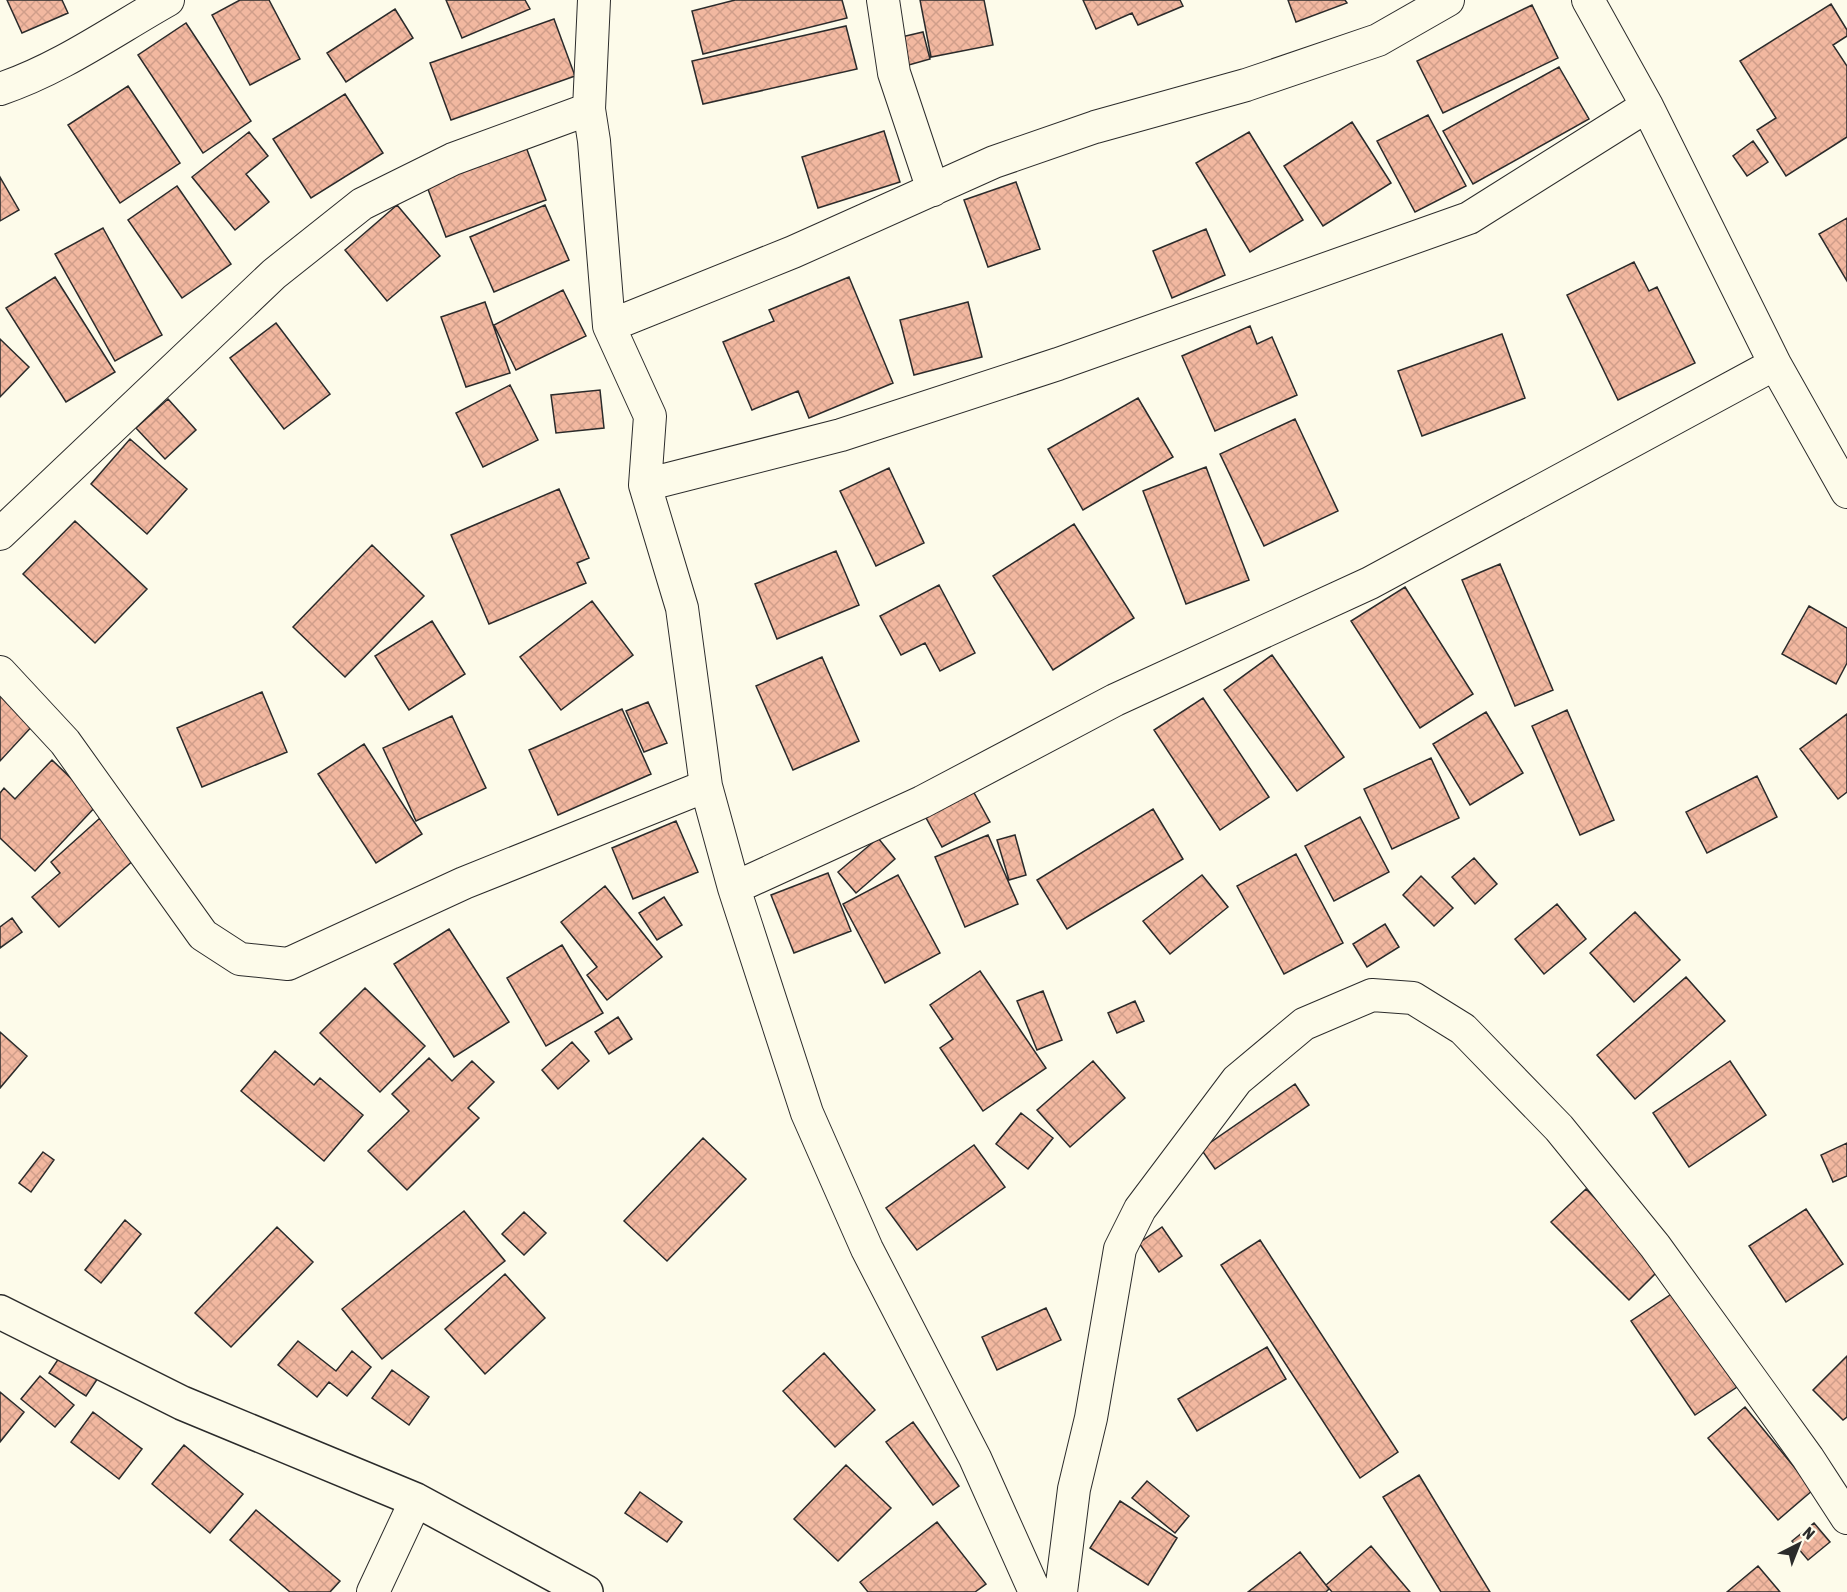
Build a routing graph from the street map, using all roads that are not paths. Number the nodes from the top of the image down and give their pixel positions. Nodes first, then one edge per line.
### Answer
1 (168, 0) edge
2 (594, 0) edge
3 (883, 0) edge
4 (1448, 0) edge
5 (1588, 0) edge
6 (0, 89) edge
7 (1647, 106) junction
8 (589, 109) junction
9 (933, 190) junction
10 (609, 326) junction
11 (1775, 364) junction
12 (645, 485) junction
13 (1847, 492) edge
14 (0, 534) edge
15 (0, 672) edge
16 (706, 786) junction
17 (734, 888) junction
18 (0, 1312) edge
19 (416, 1500) junction
20 (1847, 1518) edge
21 (373, 1592) edge
22 (586, 1592) edge
23 (1035, 1592) edge
24 (1061, 1592) edge

1 - 6 street
2 - 8 street
3 - 9 street
4 - 9 street
5 - 7 street
7 - 11 street
7 - 12 street
8 - 10 street
8 - 14 street
9 - 10 street
10 - 12 street
11 - 13 street
11 - 17 street
12 - 16 street
15 - 16 street
16 - 17 street
17 - 23 street
18 - 19 street
19 - 21 street
19 - 22 street
20 - 24 street

